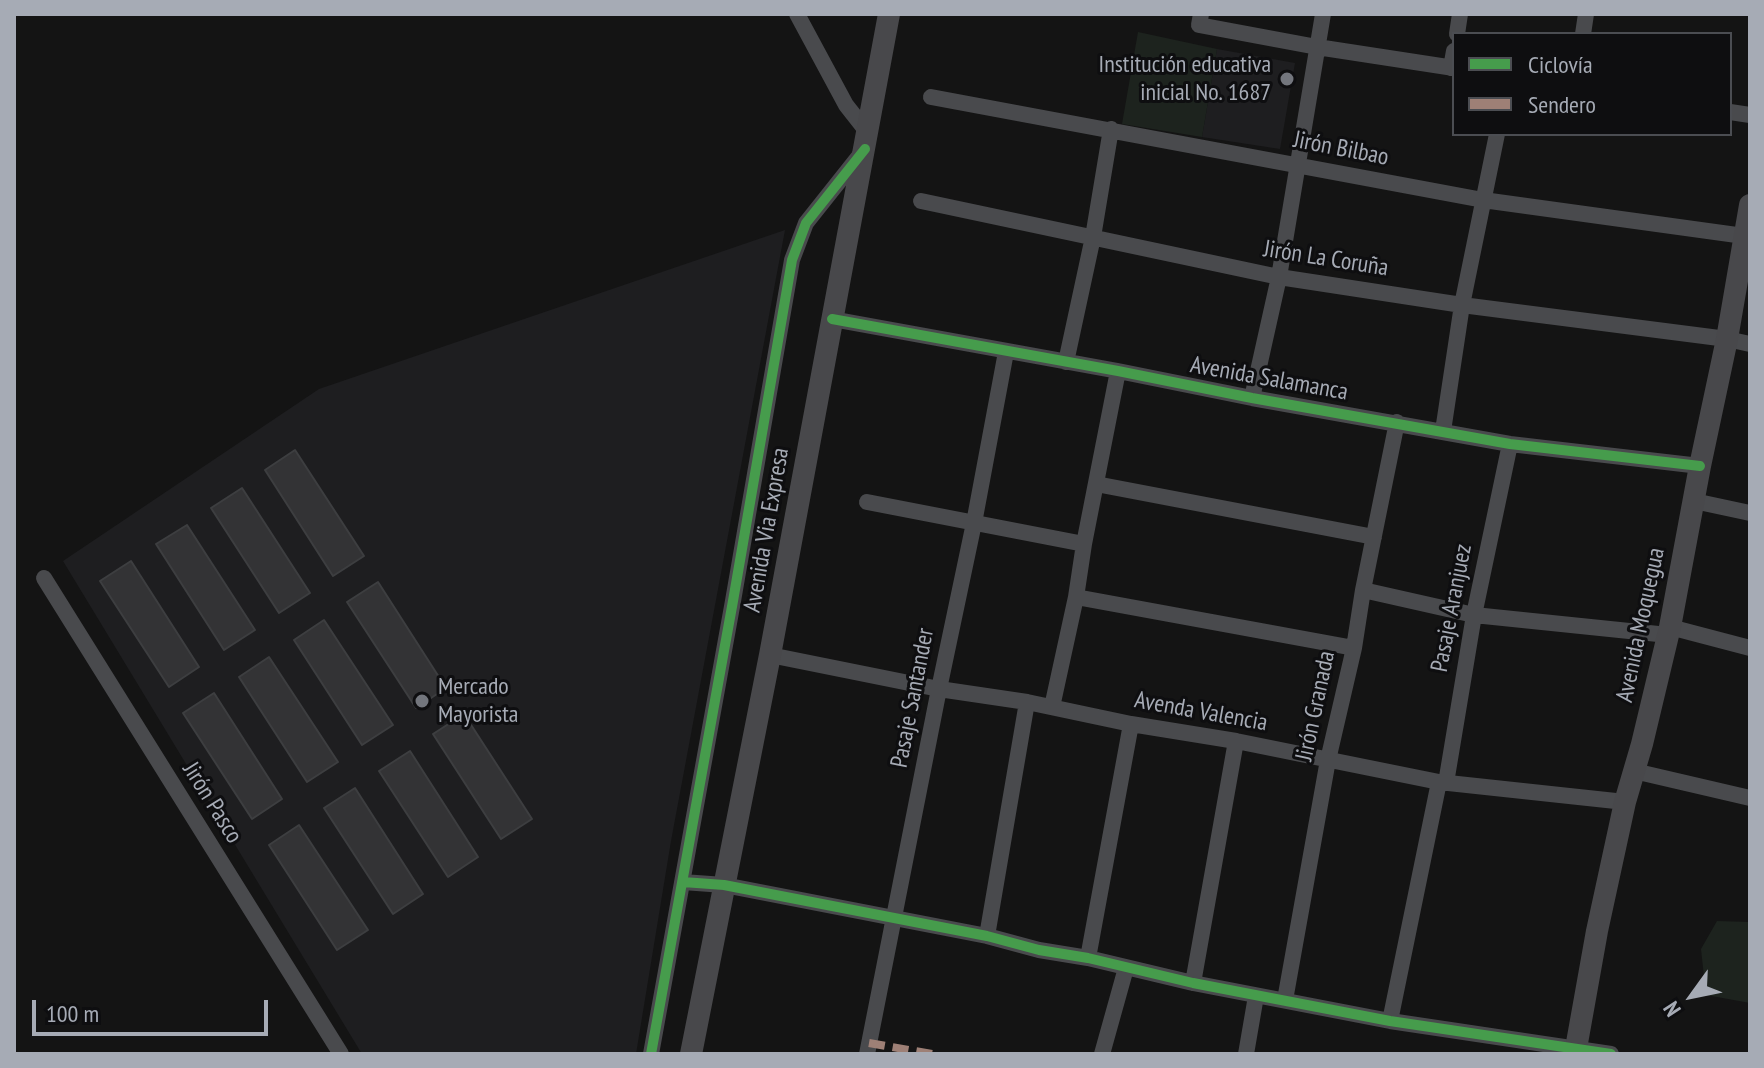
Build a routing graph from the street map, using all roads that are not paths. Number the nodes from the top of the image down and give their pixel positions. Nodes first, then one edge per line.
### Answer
1 (797, 14) edge
2 (889, 14) edge
3 (1323, 14) edge
4 (1200, 19) edge
5 (1317, 47) junction
6 (1452, 62) edge
7 (931, 97) dead end
8 (1111, 129) junction
9 (1497, 136) edge
10 (866, 141) junction
11 (1298, 166) junction
12 (1483, 200) junction
13 (921, 201) dead end
14 (1750, 205) edge
15 (1744, 236) junction
16 (1093, 237) junction
17 (1279, 277) junction
18 (1462, 305) junction
19 (832, 319) junction
20 (1727, 339) junction
21 (1750, 344) edge
22 (1006, 352) junction
23 (1066, 362) junction
24 (1118, 371) junction
25 (1252, 398) junction
26 (1397, 422) junction
27 (1443, 431) junction
28 (1510, 444) junction
29 (1700, 466) junction
30 (1096, 484) junction
31 (1694, 501) junction
32 (867, 502) dead end
33 (1750, 513) edge
34 (974, 523) junction
35 (1374, 537) junction
36 (1084, 544) junction
37 (44, 578) dead end
38 (1363, 590) junction
39 (1076, 597) junction
40 (1474, 615) junction
41 (1669, 631) junction
42 (1354, 648) junction
43 (1750, 648) edge
44 (770, 655) junction
45 (939, 689) junction
46 (1027, 702) junction
47 (1052, 707) junction
48 (1131, 724) junction
49 (1236, 741) junction
50 (1328, 760) junction
51 (1634, 771) junction
52 (1442, 782) junction
53 (1750, 798) edge
54 (1625, 802) junction
55 (683, 882) junction
56 (724, 885) junction
57 (895, 919) junction
58 (987, 936) junction
59 (1088, 958) junction
60 (1126, 968) junction
61 (1193, 983) junction
62 (1256, 996) junction
63 (1285, 1000) junction
64 (1390, 1021) junction
65 (1576, 1051) edge
66 (341, 1054) edge
67 (651, 1054) edge
68 (691, 1054) edge
69 (867, 1054) edge
70 (1102, 1054) edge
71 (1246, 1054) edge
72 (1611, 1054) edge

1 - 10 street
2 - 10 main road, Avenida Via Expresa
3 - 5 street
4 - 5 street
5 - 6 street
5 - 11 street
7 - 8 street, Jirón Bilbao
8 - 11 street, Jirón Bilbao
8 - 16 street
9 - 12 street
10 - 19 main road, Avenida Via Expresa
10 - 55 street
11 - 12 street, Jirón Bilbao
11 - 17 street
12 - 15 street, Jirón Bilbao
12 - 18 street
13 - 16 street, Jirón La Coruña
14 - 15 main road, Avenida Moquegua
15 - 20 main road, Avenida Moquegua
16 - 17 street, Jirón La Coruña
16 - 23 street
17 - 18 street, Jirón La Coruña
17 - 25 street
18 - 20 street, Jirón La Coruña
18 - 27 street
19 - 22 street, Avenida Salamanca
19 - 44 main road, Avenida Via Expresa
20 - 21 street, Jirón La Coruña
20 - 29 main road, Avenida Moquegua
22 - 23 street, Avenida Salamanca
22 - 34 street, Pasaje Santander
23 - 24 street, Avenida Salamanca
24 - 25 street, Avenida Salamanca
24 - 30 street
25 - 26 street, Avenida Salamanca
26 - 27 street, Avenida Salamanca
26 - 35 street, Jirón Granada
27 - 28 street, Avenida Salamanca
28 - 29 street, Avenida Salamanca
28 - 40 street, Pasaje Aranjuez
29 - 31 main road, Avenida Moquegua
30 - 35 street
30 - 36 street
31 - 33 street
31 - 41 main road, Avenida Moquegua
32 - 34 street
34 - 36 street
34 - 45 street, Pasaje Santander
35 - 38 street, Jirón Granada
36 - 39 street
37 - 66 street, Jirón Pasco
38 - 40 street
38 - 42 street, Jirón Granada
39 - 42 street
39 - 47 street
40 - 41 street
40 - 52 street, Pasaje Aranjuez
41 - 43 street
41 - 51 main road, Avenida Moquegua
42 - 50 street, Jirón Granada
44 - 45 street, Avenda Valencia
44 - 56 main road, Avenida Via Expresa
45 - 46 street, Avenda Valencia
45 - 57 street, Pasaje Santander
46 - 47 street, Avenda Valencia
46 - 58 street
47 - 48 street, Avenda Valencia
48 - 49 street, Avenda Valencia
48 - 59 street
49 - 50 street, Avenda Valencia
49 - 61 street
50 - 52 street, Avenda Valencia
50 - 63 street, Jirón Granada
51 - 53 street
51 - 54 main road, Avenida Moquegua
52 - 54 street, Avenda Valencia
52 - 64 street, Pasaje Aranjuez
54 - 65 main road, Avenida Moquegua
55 - 56 street
55 - 67 street
56 - 57 street
56 - 68 main road, Avenida Via Expresa
57 - 58 street
57 - 69 street, Pasaje Santander
58 - 59 street
59 - 60 street
60 - 61 street
60 - 70 street
61 - 62 street
62 - 63 street
62 - 71 street
63 - 64 street
64 - 65 street
65 - 72 street

